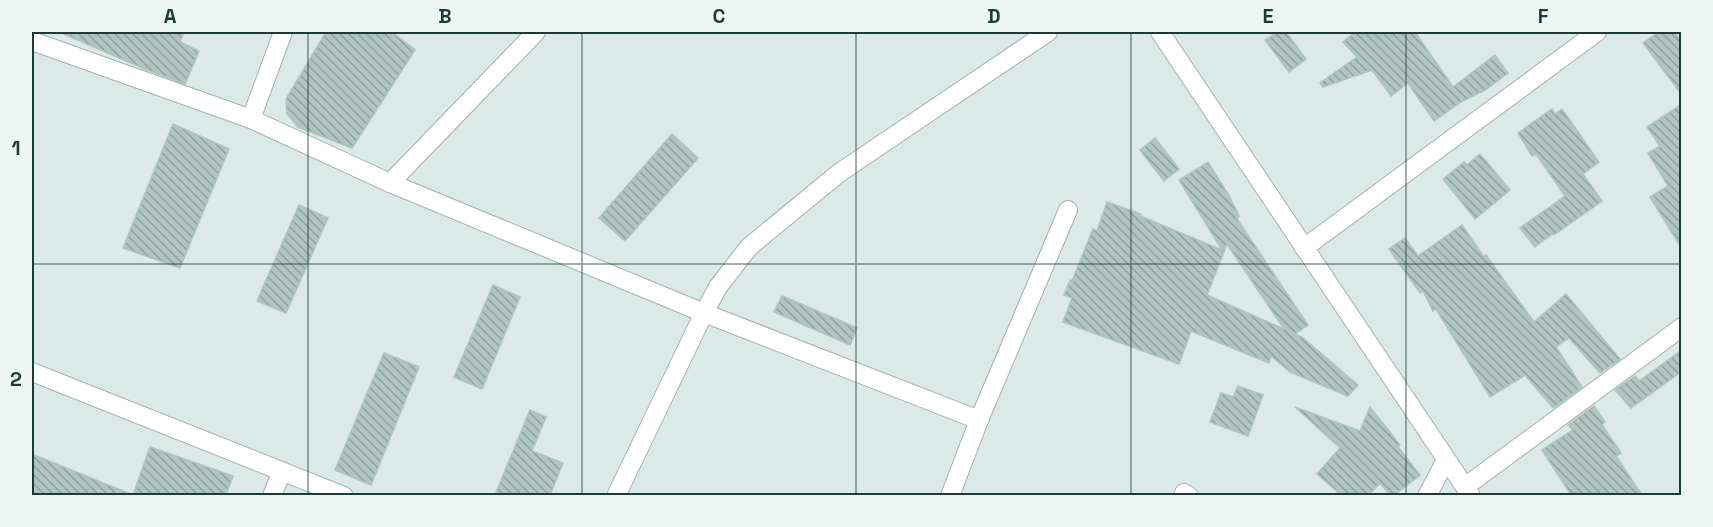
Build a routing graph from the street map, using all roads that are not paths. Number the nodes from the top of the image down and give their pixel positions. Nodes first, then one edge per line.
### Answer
1 (283, 32) edge
2 (536, 32) edge
3 (1048, 32) edge
4 (1160, 32) edge
5 (1598, 32) edge
6 (32, 41) edge
7 (251, 118) junction
8 (390, 183) junction
9 (1068, 210) dead end
10 (1304, 248) junction
11 (704, 313) junction
12 (1682, 327) edge
13 (32, 372) edge
14 (979, 420) junction
15 (1446, 459) junction
16 (282, 471) junction
17 (1468, 490) edge
18 (272, 495) edge
19 (344, 495) edge
20 (616, 495) edge
21 (950, 495) edge
22 (1427, 495) edge

1 - 7 street
2 - 8 street
3 - 11 street
4 - 10 street
5 - 10 street
6 - 7 street
7 - 8 street
8 - 11 street
9 - 14 street
10 - 15 street
11 - 14 street
11 - 20 street
12 - 17 street
13 - 16 street
14 - 21 street
15 - 17 street
15 - 22 street
16 - 18 street
16 - 19 street

